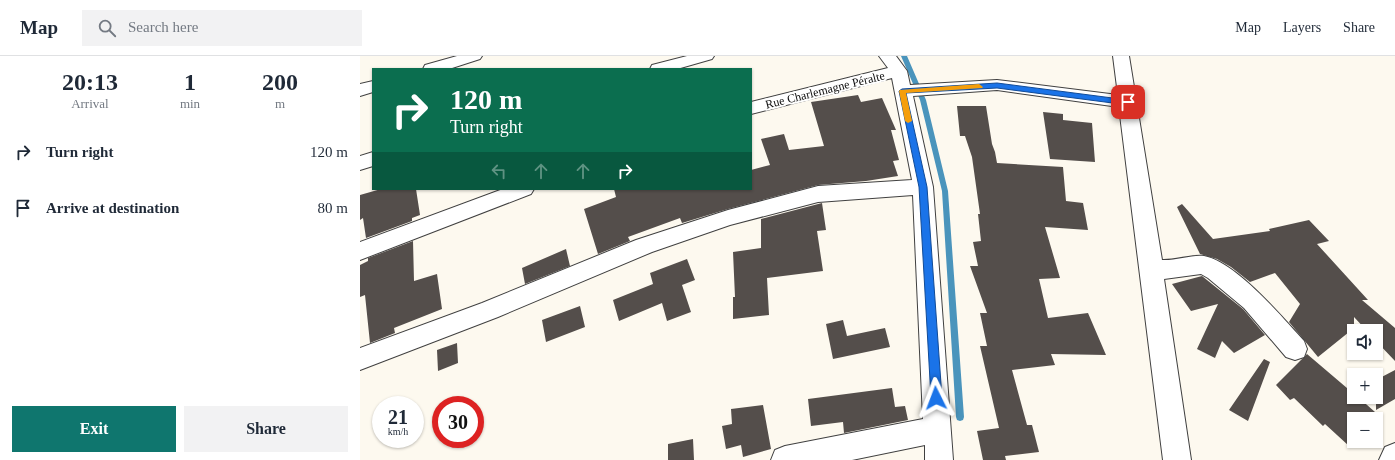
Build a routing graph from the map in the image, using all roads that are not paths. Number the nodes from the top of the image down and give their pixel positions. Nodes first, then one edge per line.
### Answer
1 (474, 56) edge
2 (706, 56) edge
3 (1121, 56) edge
4 (434, 68) edge
5 (662, 68) edge
6 (896, 73) edge
7 (372, 86) edge
8 (360, 90) edge
9 (1128, 102) junction
10 (752, 108) edge
11 (372, 159) edge
12 (360, 163) edge
13 (923, 187) junction
14 (521, 190) edge
15 (360, 251) edge
16 (1152, 269) junction
17 (1296, 349) dead end
18 (360, 359) edge
19 (938, 429) junction
20 (1395, 457) edge
21 (785, 460) edge
22 (939, 460) edge
23 (1177, 460) edge
24 (1393, 460) edge

1 - 4 street
2 - 5 street
3 - 9 street
6 - 9 street, Rue Charlemagne Péralte
6 - 10 street, Rue Charlemagne Péralte
6 - 13 street
7 - 8 street
9 - 16 street
11 - 12 street
13 - 18 street
13 - 19 street
14 - 15 street
16 - 17 street
16 - 23 street
19 - 21 street
19 - 22 street
20 - 24 street

